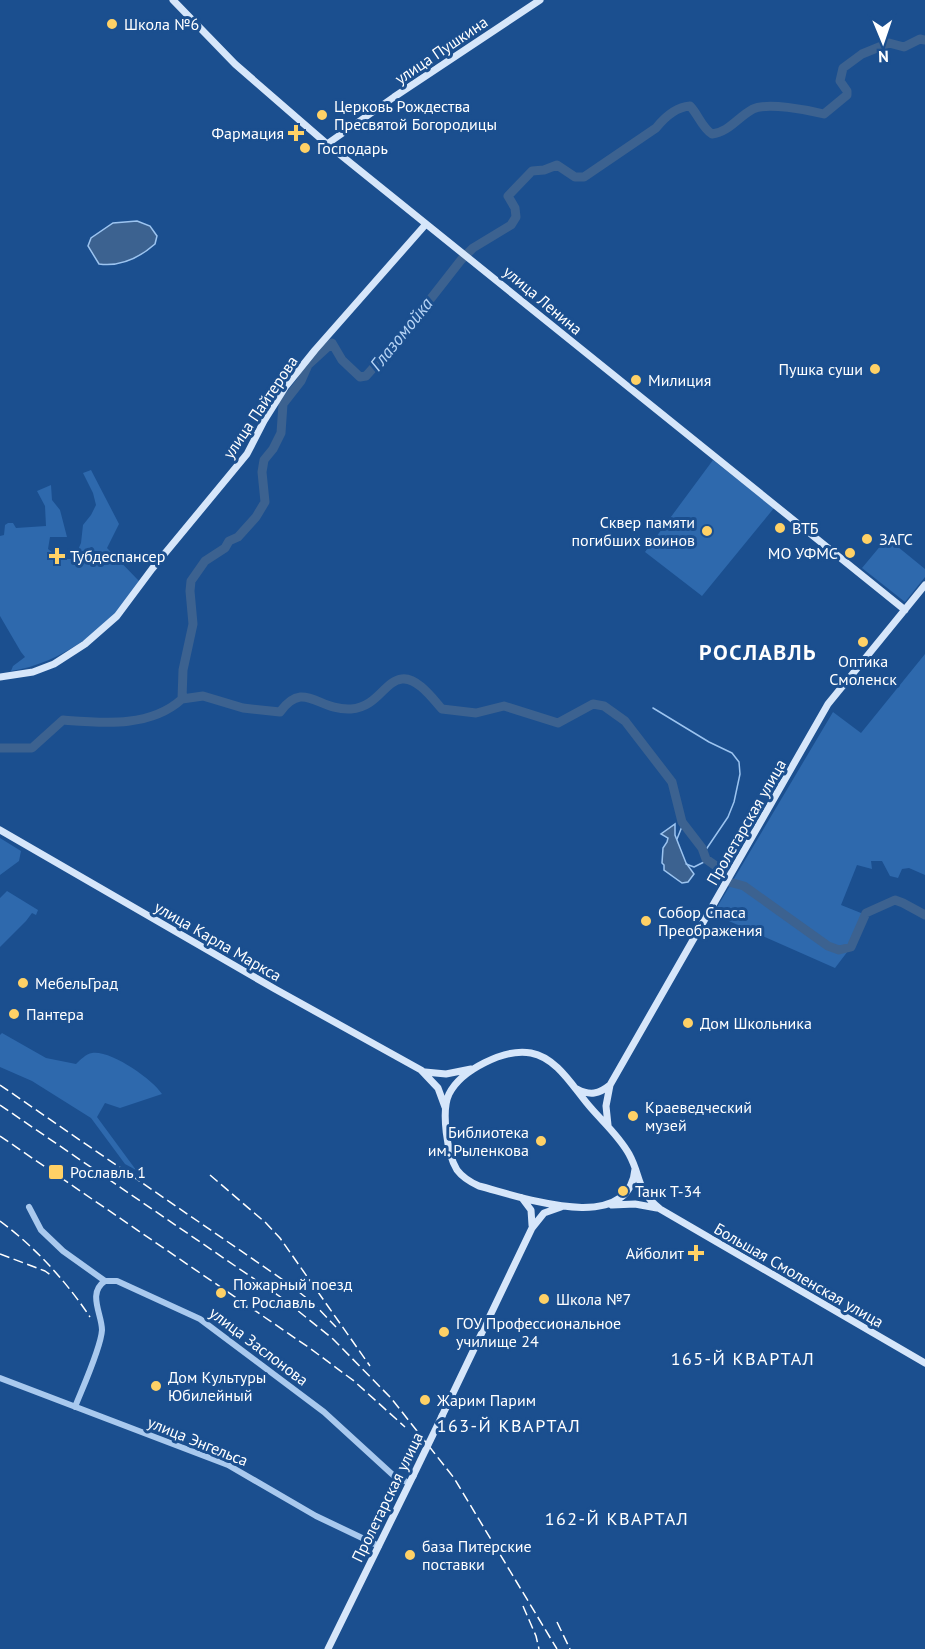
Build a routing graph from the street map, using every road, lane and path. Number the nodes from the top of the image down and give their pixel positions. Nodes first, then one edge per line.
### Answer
1 (173, 0) edge
2 (540, 0) edge
3 (327, 144) junction
4 (426, 224) junction
5 (925, 585) edge
6 (905, 610) junction
7 (0, 677) edge
8 (0, 830) edge
9 (476, 1068) junction
10 (424, 1072) junction
11 (610, 1085) junction
12 (573, 1086) junction
13 (445, 1110) junction
14 (608, 1125) junction
15 (635, 1169) junction
16 (517, 1196) junction
17 (606, 1205) junction
18 (29, 1207) dead end
19 (564, 1207) junction
20 (660, 1209) junction
21 (532, 1227) junction
22 (105, 1281) junction
23 (925, 1363) edge
24 (0, 1378) edge
25 (75, 1407) junction
26 (411, 1479) junction
27 (378, 1546) junction
28 (328, 1649) edge

1 - 3 main road, улица Ленина
2 - 3 main road, улица Пушкина
3 - 4 main road, улица Ленина
4 - 6 main road, улица Ленина
4 - 7 main road, улица Пайтерова
5 - 6 main road, Пролетарская улица
6 - 11 main road, Пролетарская улица
8 - 10 main road, улица Карла Маркса
9 - 10 main road, улица Карла Маркса
9 - 12 main road
9 - 13 main road
10 - 13 main road, улица Карла Маркса
11 - 12 main road
11 - 14 main road, Пролетарская улица
12 - 14 main road
13 - 16 main road
14 - 15 main road
15 - 17 main road
15 - 20 main road, Большая Смоленская улица
16 - 19 main road
16 - 21 main road
17 - 19 main road
17 - 20 main road, Большая Смоленская улица
18 - 22 street, улица Заслонова
19 - 21 main road, Пролетарская улица
20 - 23 main road, Большая Смоленская улица
21 - 26 main road, Пролетарская улица, bridge
22 - 25 street
22 - 26 street, улица Заслонова
24 - 25 street, улица Энгельса
25 - 27 street, улица Энгельса
26 - 27 main road, Пролетарская улица
27 - 28 main road, Пролетарская улица

